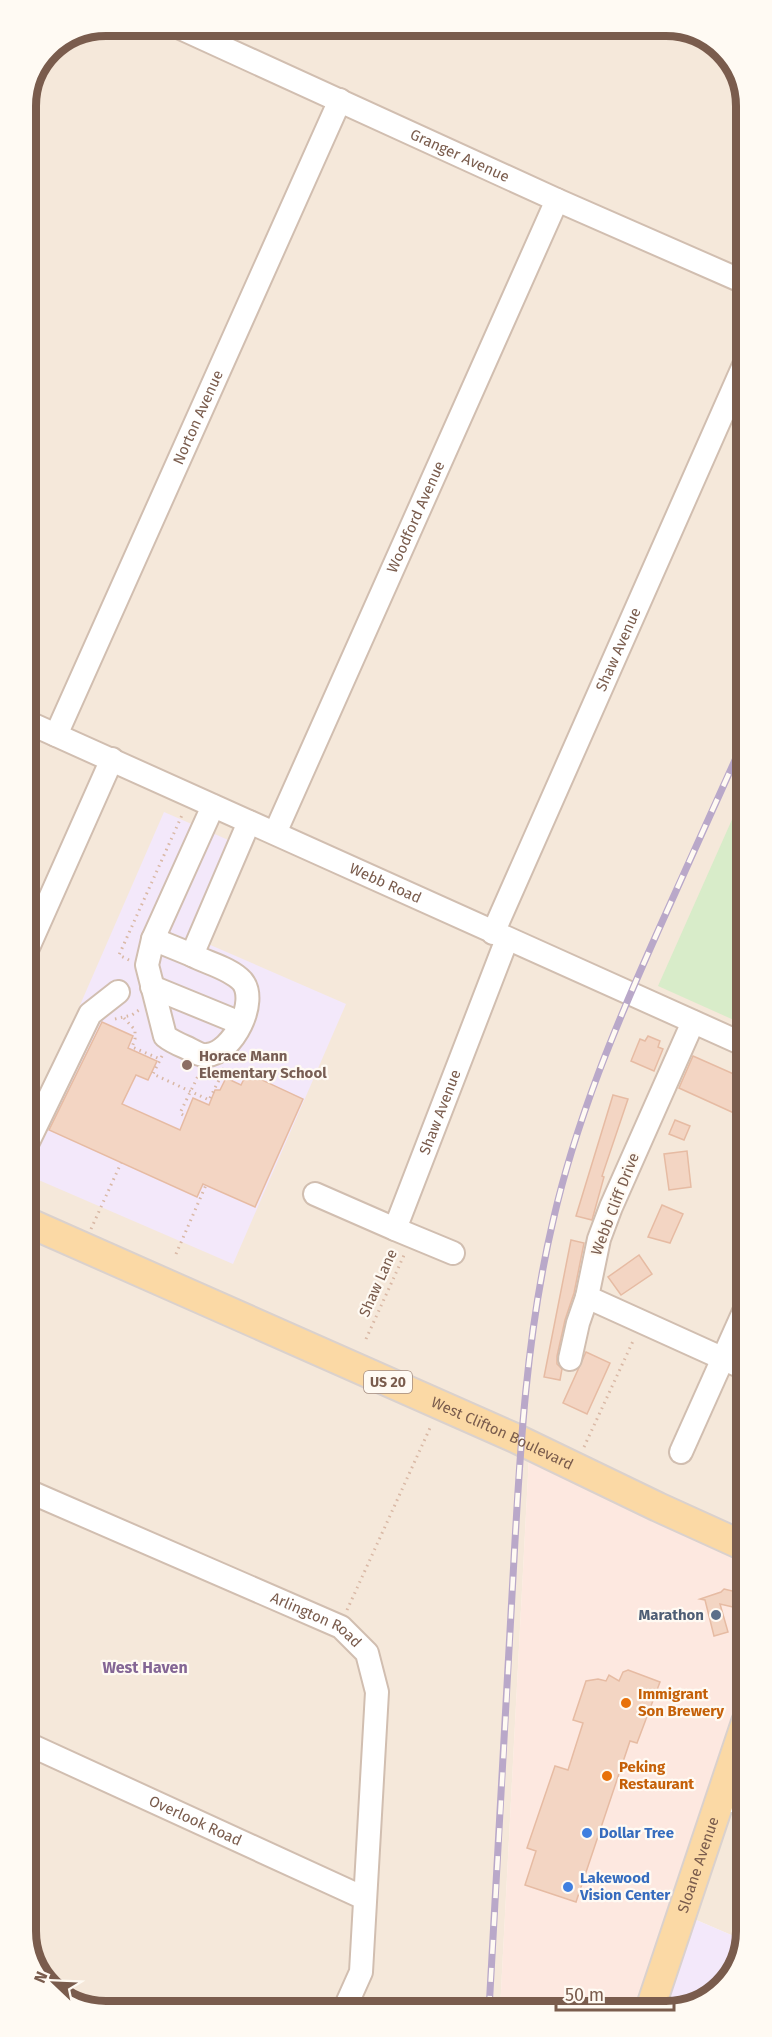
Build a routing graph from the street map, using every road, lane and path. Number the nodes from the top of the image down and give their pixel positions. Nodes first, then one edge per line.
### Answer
1 (198, 36) edge
2 (340, 100) junction
3 (557, 200) junction
4 (736, 278) edge
5 (736, 384) edge
6 (36, 726) edge
7 (56, 735) junction
8 (112, 759) junction
9 (213, 806) junction
10 (249, 822) junction
11 (274, 833) junction
12 (36, 930) edge
13 (500, 936) junction
14 (153, 939) junction
15 (192, 955) junction
16 (152, 987) junction
17 (118, 992) dead end
18 (124, 1018) dead end
19 (693, 1022) junction
20 (240, 1023) junction
21 (736, 1041) edge
22 (163, 1054) dead end
23 (160, 1059) junction
24 (203, 1064) dead end
25 (224, 1070) dead end
26 (191, 1092) junction
27 (183, 1114) dead end
28 (36, 1125) edge
29 (121, 1163) dead end
30 (206, 1185) dead end
31 (315, 1194) dead end
32 (36, 1226) edge
33 (404, 1233) junction
34 (83, 1247) junction
35 (453, 1253) dead end
36 (176, 1254) dead end
37 (587, 1297) junction
38 (642, 1321) junction
39 (736, 1328) edge
40 (366, 1339) dead end
41 (722, 1358) junction
42 (570, 1359) dead end
43 (736, 1364) edge
44 (430, 1428) dead end
45 (584, 1449) dead end
46 (681, 1452) dead end
47 (36, 1494) edge
48 (736, 1542) edge
49 (346, 1612) dead end
50 (36, 1748) edge
51 (734, 1801) edge
52 (364, 1898) junction
53 (348, 2001) edge
54 (656, 2001) edge

1 - 2 street, Granger Avenue
2 - 3 street, Granger Avenue
2 - 7 street, Norton Avenue
3 - 4 street, Granger Avenue
3 - 11 street, Woodford Avenue
5 - 13 street, Shaw Avenue
6 - 7 street, Webb Road
7 - 8 street, Webb Road
8 - 9 street, Webb Road
8 - 12 street
9 - 10 street, Webb Road
9 - 14 street
10 - 11 street, Webb Road
10 - 15 street
11 - 13 street, Webb Road
13 - 19 street, Webb Road
13 - 33 street, Shaw Avenue
14 - 15 street
14 - 16 street
15 - 20 street
16 - 20 street
16 - 20 street
17 - 28 street
18 - 23 path
19 - 21 street, Webb Road
19 - 37 street, Webb Cliff Drive
22 - 23 path
23 - 26 path
24 - 26 path
25 - 26 path
26 - 27 path
29 - 34 path
30 - 36 path
31 - 33 street
32 - 34 main road, West Clifton Boulevard / US 20
33 - 35 street
33 - 40 path, Shaw Lane
34 - 48 main road, West Clifton Boulevard / US 20
37 - 38 street
37 - 42 street, Webb Cliff Drive
38 - 41 street
38 - 45 path
39 - 41 street
41 - 43 street
41 - 46 street
44 - 49 path
47 - 52 street, Arlington Road
50 - 52 street, Overlook Road
51 - 54 main road, Sloane Avenue
52 - 53 street, Arlington Road

